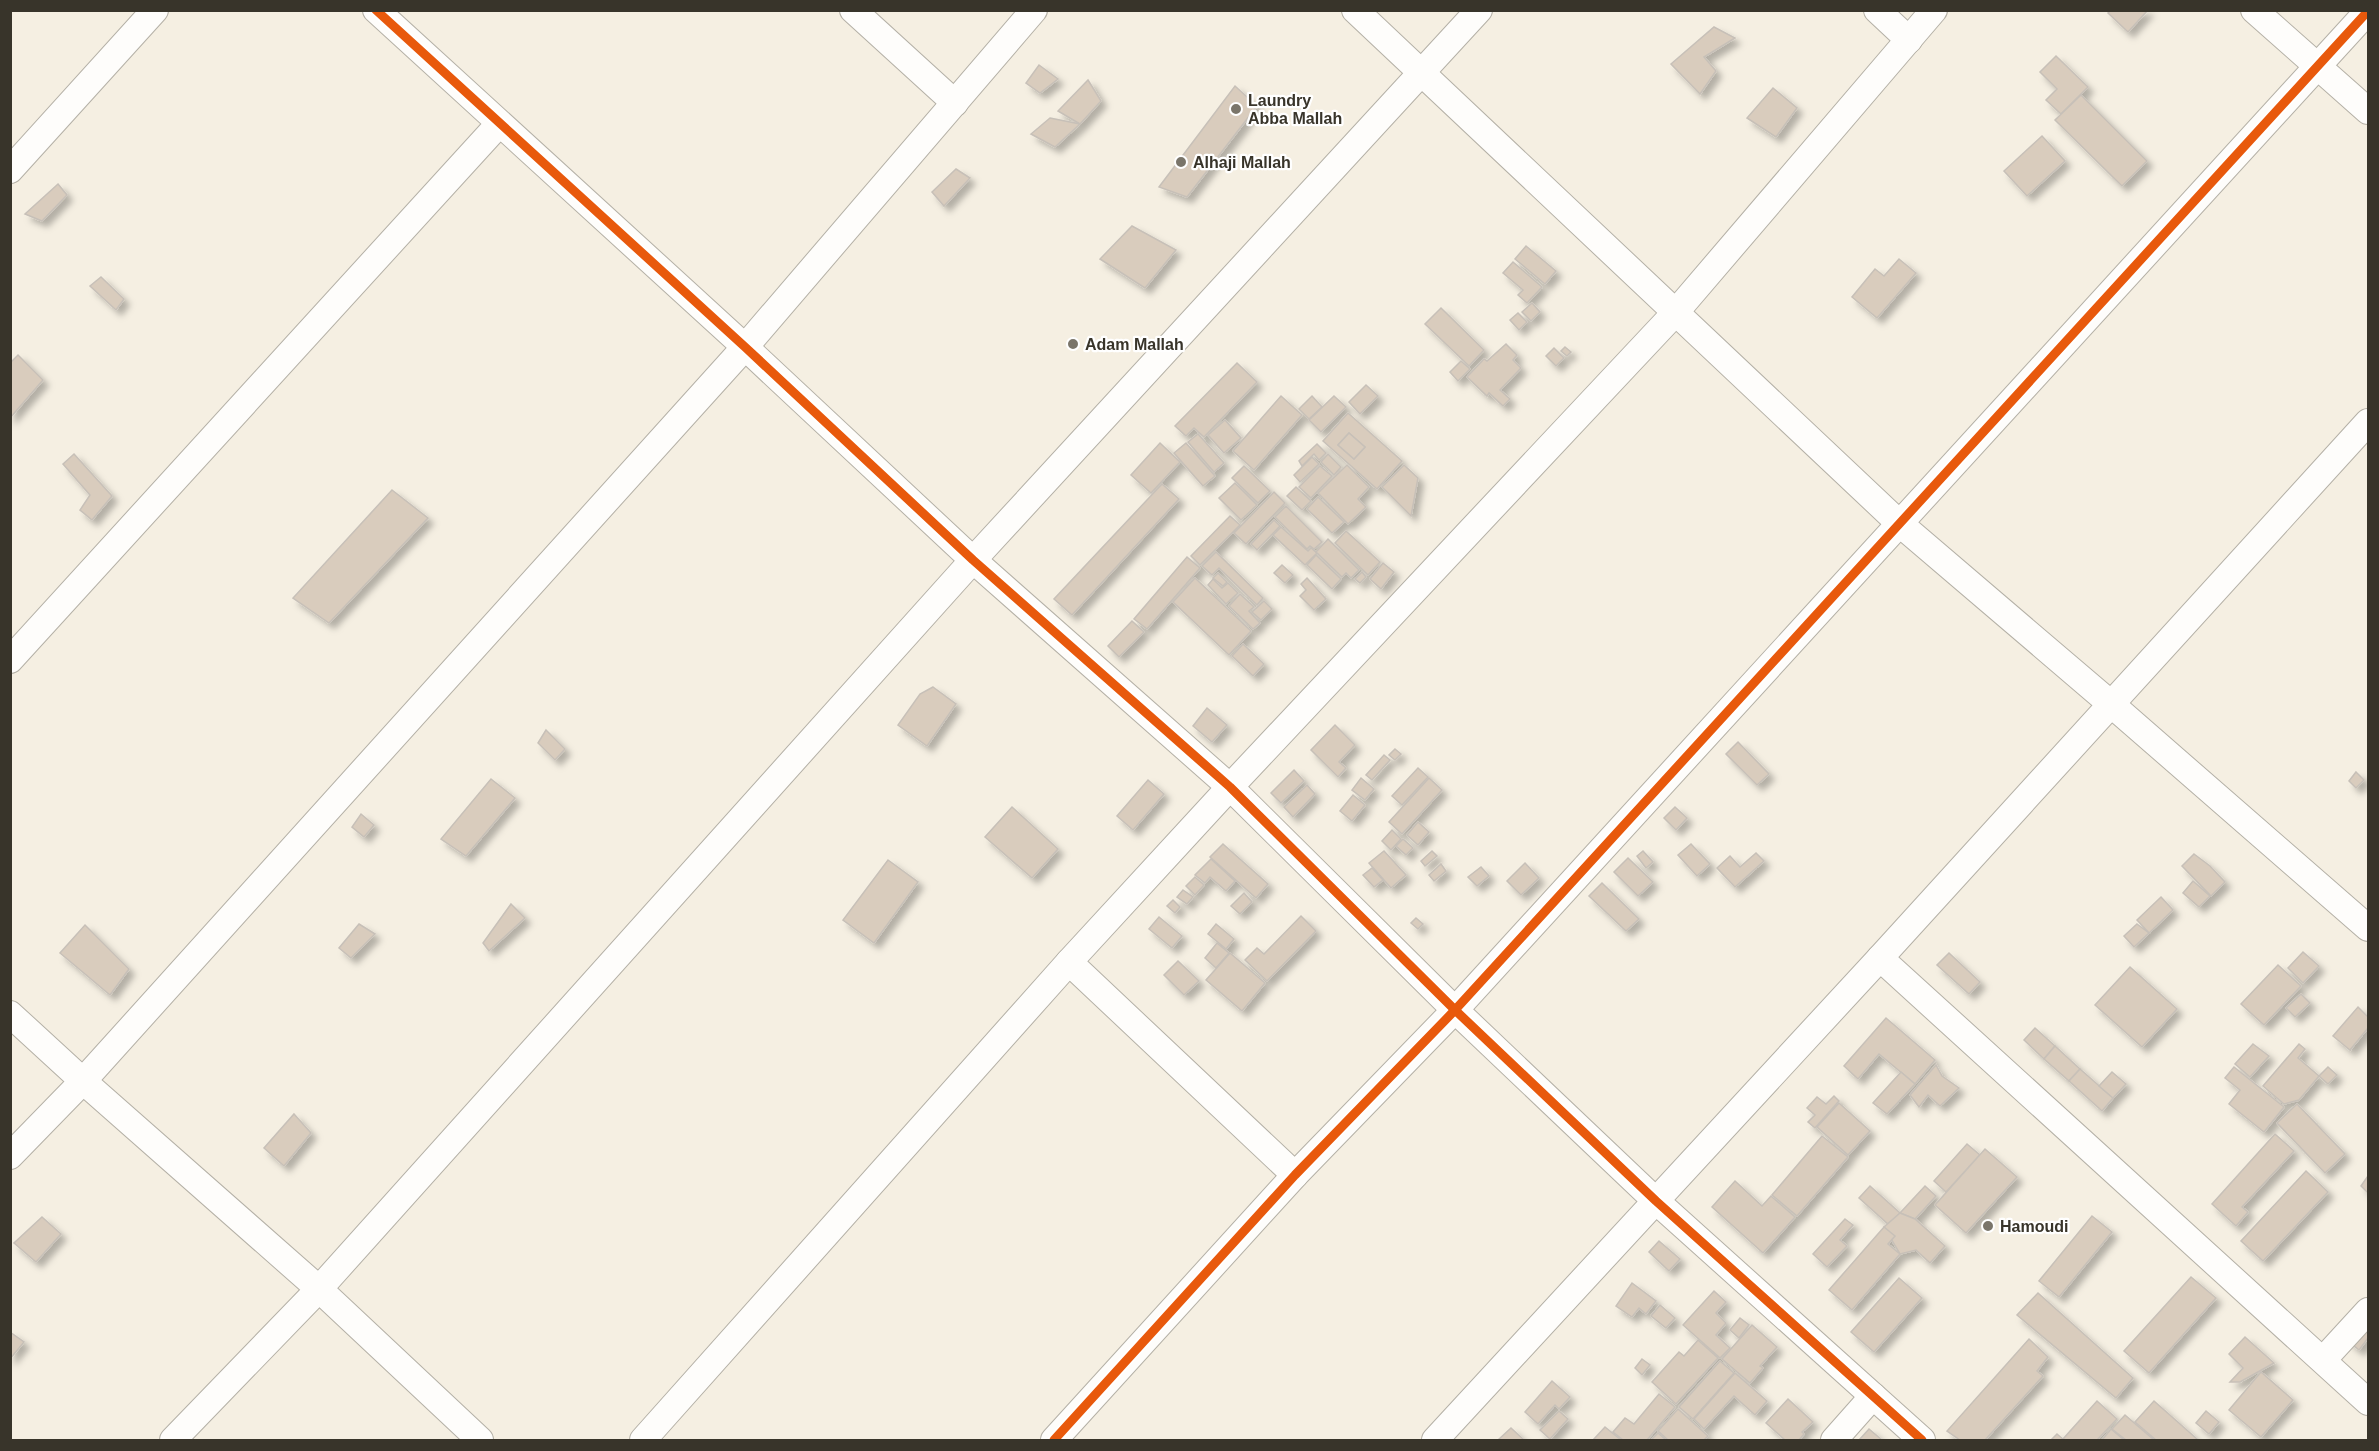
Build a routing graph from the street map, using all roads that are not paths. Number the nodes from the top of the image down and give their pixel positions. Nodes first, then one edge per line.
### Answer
1 (154, 10) edge
2 (376, 10) edge
3 (853, 10) edge
4 (1034, 10) edge
5 (1355, 10) edge
6 (1479, 10) edge
7 (1877, 10) edge
8 (1934, 10) edge
9 (2254, 10) edge
10 (2368, 11) edge
11 (1908, 40) junction
12 (2318, 66) junction
13 (1421, 73) junction
14 (955, 103) junction
15 (2368, 111) edge
16 (500, 124) junction
17 (10, 170) edge
18 (1675, 313) junction
19 (745, 347) junction
20 (2368, 422) edge
21 (1899, 523) junction
22 (973, 560) junction
23 (10, 660) edge
24 (2111, 704) junction
25 (1230, 787) junction
26 (2366, 921) edge
27 (1880, 958) junction
28 (1070, 962) junction
29 (1455, 1010) junction
30 (10, 1014) edge
31 (83, 1081) junction
32 (10, 1156) edge
33 (1295, 1174) junction
34 (1656, 1201) junction
35 (319, 1289) junction
36 (2368, 1311) edge
37 (2323, 1360) junction
38 (1873, 1395) junction
39 (2368, 1402) edge
40 (173, 1440) edge
41 (480, 1440) edge
42 (643, 1440) edge
43 (1054, 1440) edge
44 (1435, 1440) edge
45 (1834, 1440) edge
46 (1922, 1440) edge

1 - 17 street
2 - 16 street
3 - 14 street
4 - 14 street
5 - 13 street
6 - 13 street
7 - 11 street
8 - 11 street
9 - 12 street
10 - 12 street
11 - 18 street
12 - 15 street
12 - 21 street
13 - 18 street
13 - 22 street
14 - 19 street
16 - 19 street
16 - 23 street
18 - 21 street
18 - 25 street
19 - 22 street
19 - 31 street
20 - 24 street
21 - 24 street
21 - 29 street
22 - 25 street
22 - 35 street
24 - 26 street
24 - 27 street
25 - 28 street
25 - 29 street
27 - 34 street
27 - 37 street
28 - 33 street
28 - 42 street
29 - 33 street
29 - 34 street
30 - 31 street
31 - 32 street
31 - 35 street
33 - 43 street
34 - 38 street
34 - 44 street
35 - 40 street
35 - 41 street
36 - 37 street
37 - 39 street
38 - 45 street
38 - 46 street

